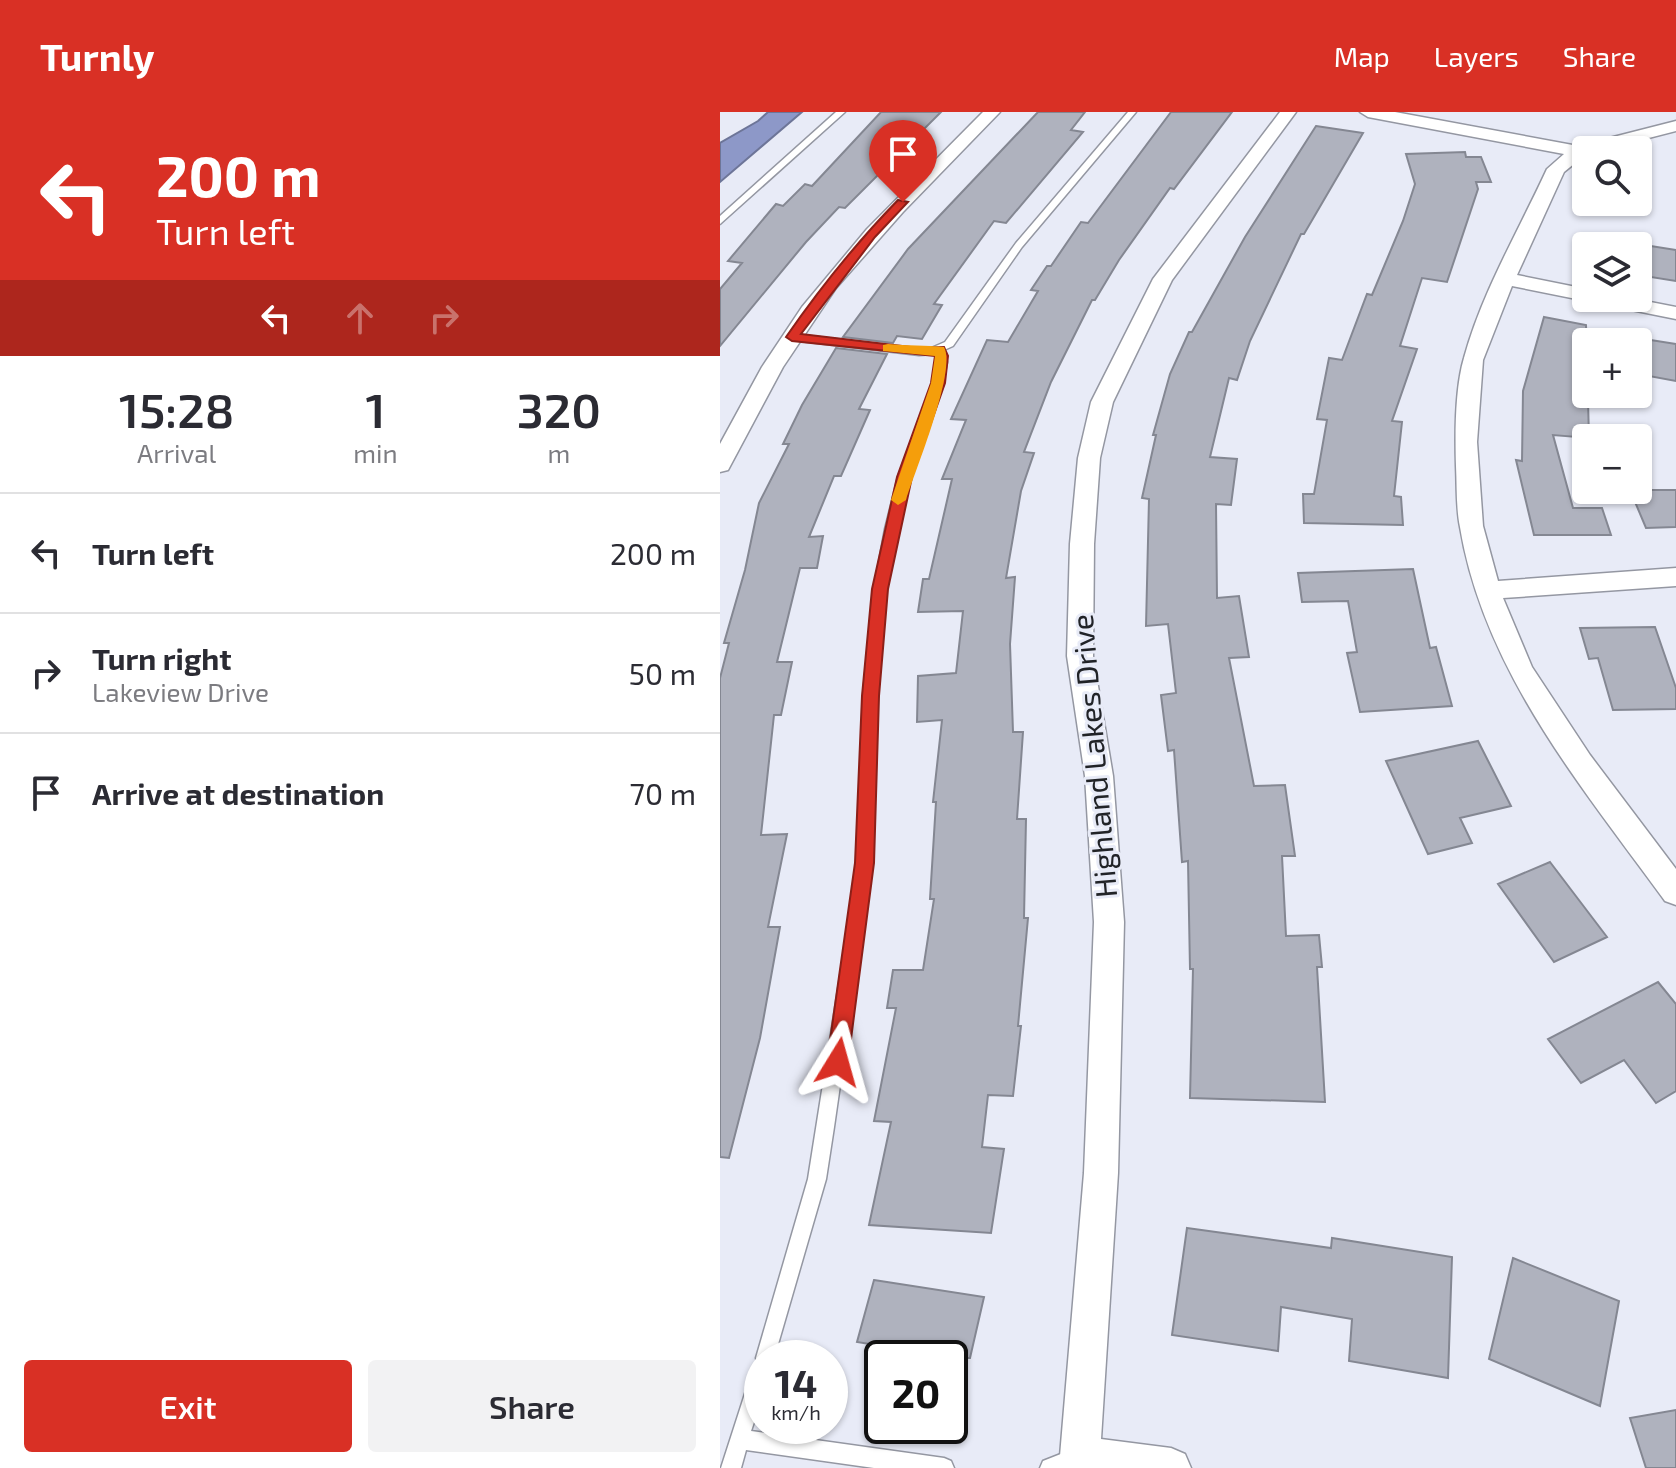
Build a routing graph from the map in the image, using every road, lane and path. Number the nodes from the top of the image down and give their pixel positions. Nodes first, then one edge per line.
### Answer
1 (841, 112) edge
2 (992, 112) edge
3 (1132, 112) edge
4 (1288, 112) edge
5 (1368, 112) edge
6 (1676, 126) edge
7 (1637, 136) edge
8 (1572, 150) edge
9 (1572, 156) edge
10 (720, 221) edge
11 (1506, 279) junction
12 (1572, 292) edge
13 (1652, 308) edge
14 (1676, 313) edge
15 (792, 337) junction
16 (939, 350) junction
17 (720, 465) edge
18 (1676, 577) edge
19 (1488, 590) junction
20 (1676, 892) edge
21 (770, 1340) edge
22 (744, 1424) edge
23 (739, 1439) junction
24 (1071, 1465) edge
25 (731, 1468) edge
26 (944, 1468) edge
27 (1171, 1468) edge

1 - 10 lane
2 - 15 street
3 - 16 lane
4 - 24 street, Highland Lakes Drive
5 - 8 street
6 - 7 street
9 - 11 street
11 - 12 street
11 - 19 street
13 - 14 street
15 - 16 lane
15 - 17 street
16 - 21 lane
18 - 19 street
19 - 20 street
22 - 23 lane
23 - 25 lane
23 - 26 lane
24 - 27 street

